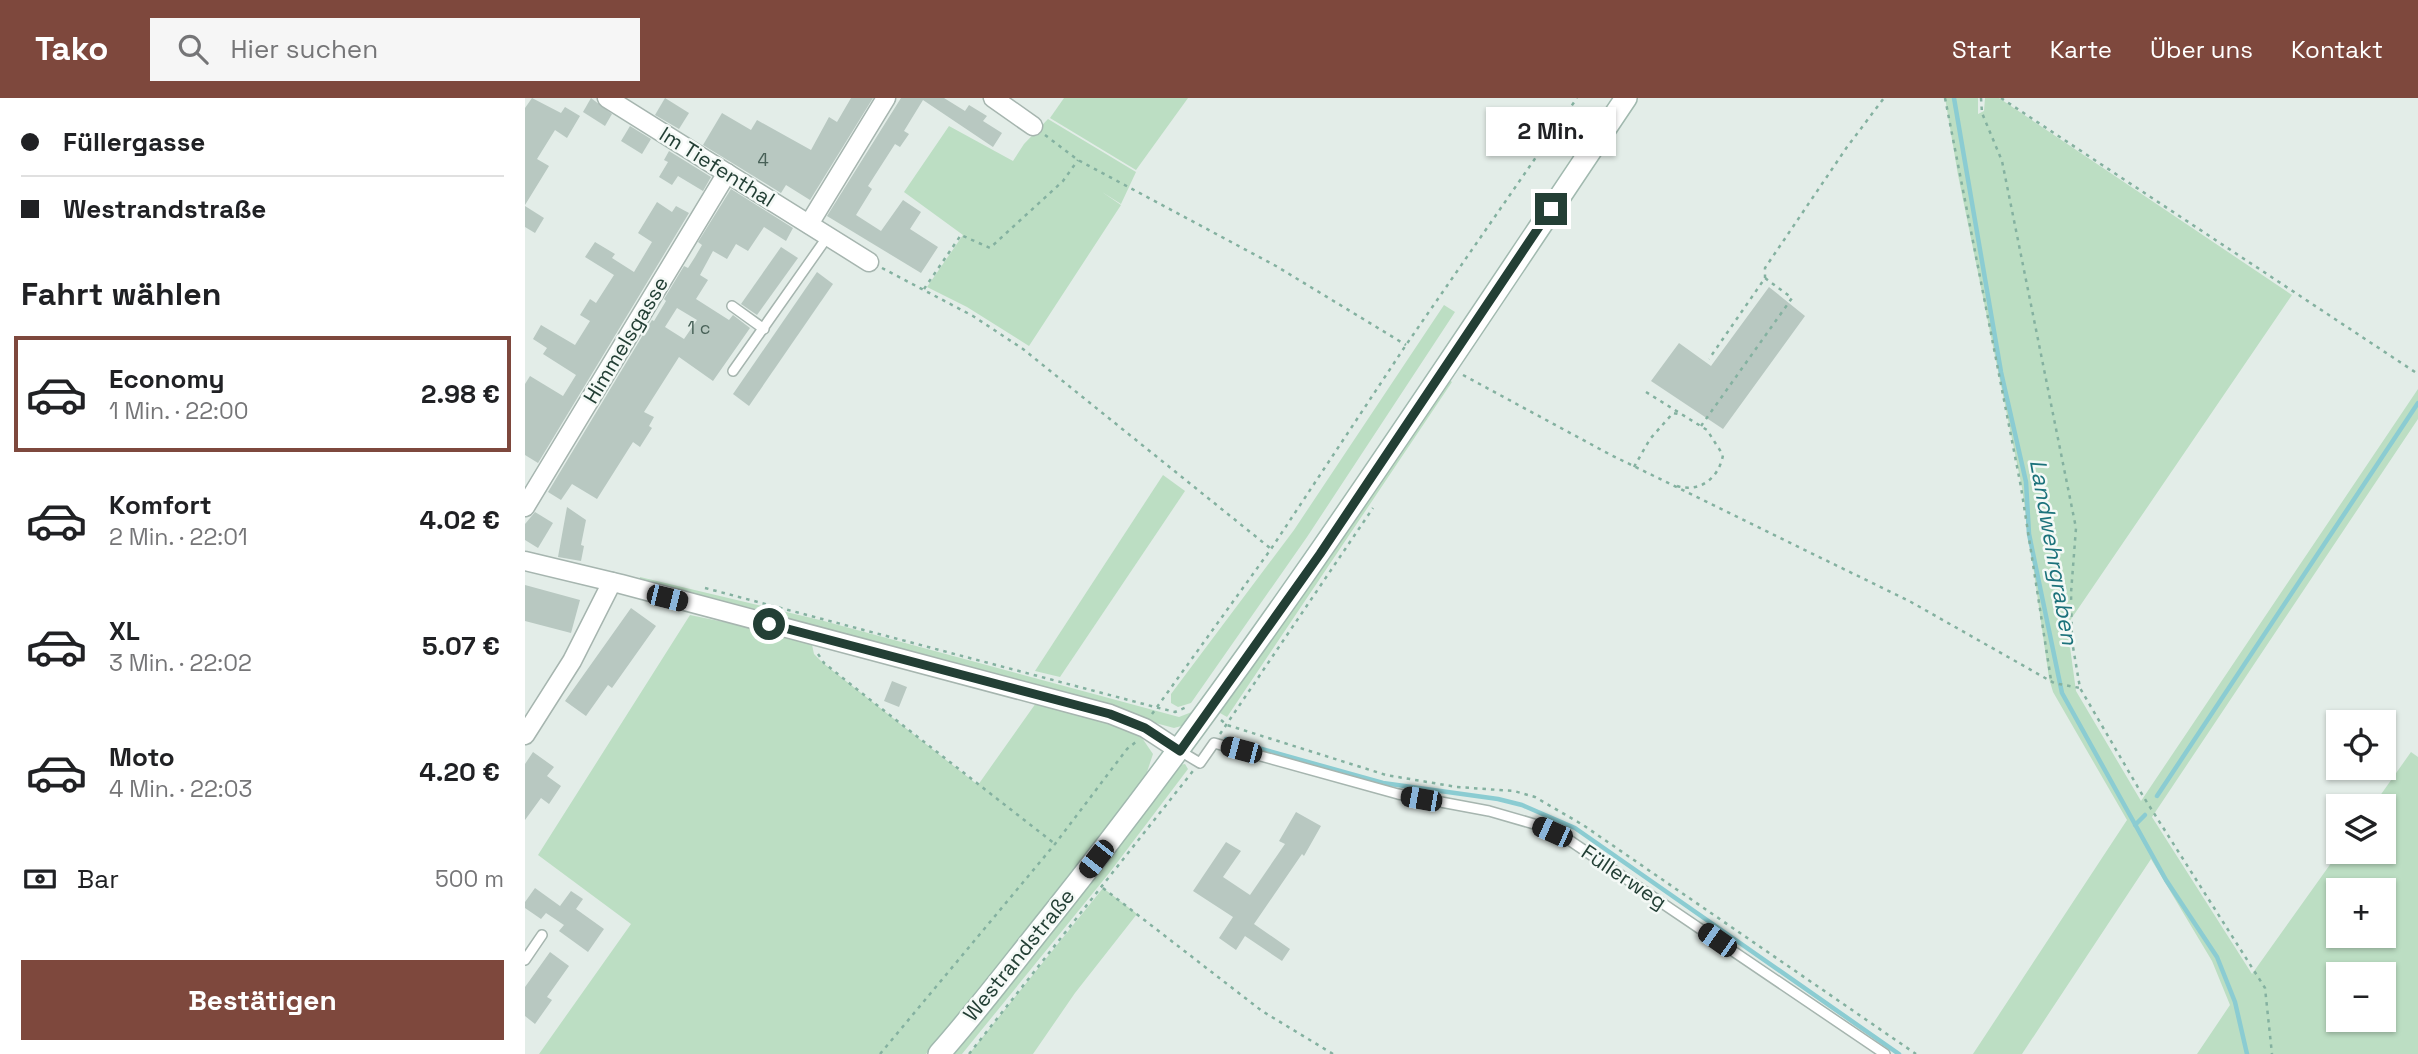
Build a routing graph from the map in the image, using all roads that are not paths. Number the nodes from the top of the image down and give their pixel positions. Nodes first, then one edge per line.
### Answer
1 (607, 98) edge
2 (886, 98) edge
3 (993, 98) edge
4 (1626, 98) edge
5 (1034, 126) road end
6 (727, 173) junction
7 (809, 225) junction
8 (828, 236) junction
9 (869, 262) road end
10 (732, 306) dead end
11 (764, 328) junction
12 (733, 371) dead end
13 (525, 507) edge
14 (525, 561) edge
15 (612, 582) junction
16 (525, 735) edge
17 (1180, 751) junction
18 (542, 935) dead end
19 (525, 960) edge
20 (940, 1054) edge
21 (1885, 1054) edge

1 - 6 street, Im Tiefenthal
2 - 7 street
3 - 5 street
4 - 17 main road, Westrandstraße
6 - 7 street, Im Tiefenthal
6 - 13 street, Himmelsgasse
7 - 8 street, Im Tiefenthal
8 - 9 street, Im Tiefenthal
8 - 11 lane
10 - 11 lane
11 - 12 lane
14 - 15 street
15 - 16 street
15 - 17 street
17 - 20 main road, Westrandstraße
17 - 21 lane, Füllerweg
18 - 19 lane

